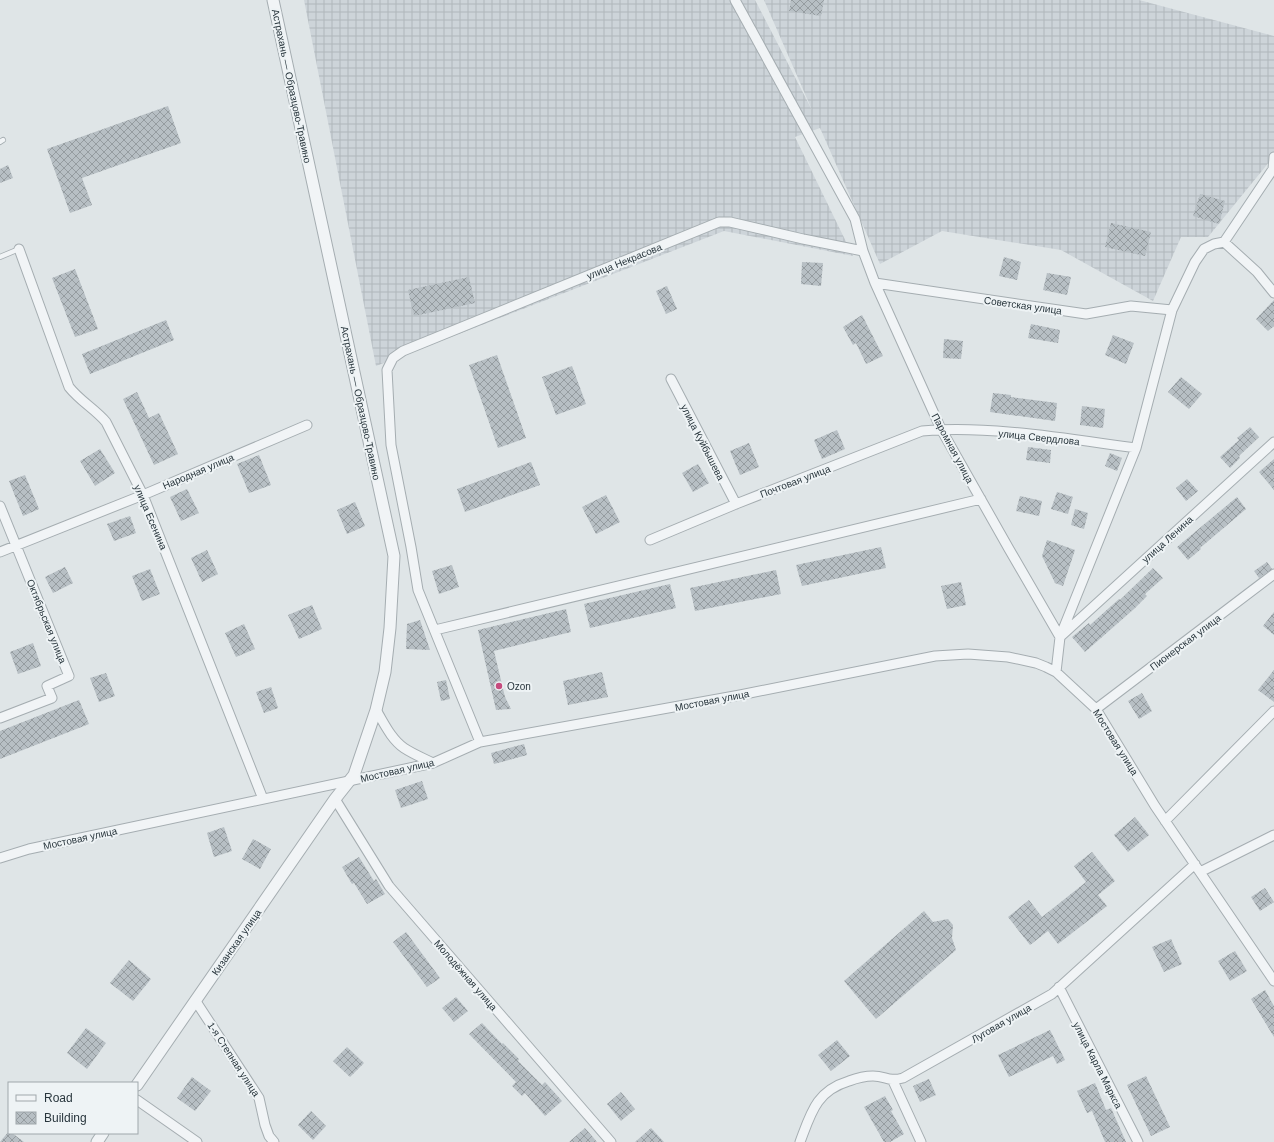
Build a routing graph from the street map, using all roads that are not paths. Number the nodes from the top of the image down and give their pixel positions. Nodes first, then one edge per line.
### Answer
1 (273, 0) edge
2 (735, 0) edge
3 (1274, 157) edge
4 (1274, 170) edge
5 (1224, 242) junction
6 (19, 249) joint
7 (863, 251) junction
8 (0, 257) edge
9 (875, 283) junction
10 (1274, 293) edge
11 (1172, 310) junction
12 (671, 379) dead end
13 (307, 425) dead end
14 (942, 429) junction
15 (1274, 442) edge
16 (1136, 448) junction
17 (143, 495) junction
18 (981, 499) junction
19 (736, 504) junction
20 (0, 506) edge
21 (650, 540) dead end
22 (17, 546) junction
23 (0, 552) edge
24 (1274, 574) edge
25 (435, 630) junction
26 (1060, 637) junction
27 (1056, 672) junction
28 (1096, 709) junction
29 (376, 710) junction
30 (1274, 711) edge
31 (0, 718) edge
32 (480, 742) junction
33 (433, 763) junction
34 (349, 781) junction
35 (263, 799) junction
36 (335, 799) junction
37 (1165, 821) junction
38 (1274, 835) edge
39 (0, 858) edge
40 (1194, 864) junction
41 (1200, 872) junction
42 (1274, 981) edge
43 (1059, 987) junction
44 (195, 1000) junction
45 (893, 1081) junction
46 (138, 1083) edge
47 (138, 1101) edge
48 (197, 1142) edge
49 (274, 1142) edge
50 (611, 1142) edge
51 (800, 1142) edge
52 (921, 1142) edge
53 (1138, 1142) edge

1 - 29 street, Астрахань — Образцово-Травино
2 - 7 street, Паромная улица
3 - 4 street
4 - 5 street
5 - 10 street
5 - 11 street
6 - 8 lane
6 - 17 street, улица Есенина
7 - 9 street, Паромная улица
7 - 25 street, улица Некрасова
9 - 11 street, Советская улица
9 - 14 street, Паромная улица
11 - 16 street
12 - 19 street, улица Куйбышева
13 - 17 street, Народная улица
14 - 16 street, улица Свердлова
14 - 18 street, Паромная улица
14 - 19 street, Почтовая улица
15 - 26 street, улица Ленина
16 - 26 street
17 - 22 street, Народная улица
17 - 35 street, улица Есенина
18 - 25 street
18 - 26 street, Паромная улица
19 - 21 street, Почтовая улица
20 - 22 street
22 - 23 street, Народная улица
22 - 31 street, Октябрьская улица
24 - 28 street, Пионерская улица
25 - 32 street
26 - 27 street
27 - 28 street, Мостовая улица
27 - 32 street, Мостовая улица
28 - 37 street, Мостовая улица
29 - 33 street
29 - 34 street, Астрахань — Образцово-Травино
30 - 37 street
32 - 33 street, Мостовая улица
33 - 34 street, Мостовая улица
34 - 35 street, Мостовая улица
34 - 36 street, Астрахань — Образцово-Травино
35 - 39 street, Мостовая улица
36 - 44 street, Кизанская улица
36 - 50 street, Молодёжная улица
37 - 40 street, Мостовая улица
38 - 41 street
40 - 41 street, Мостовая улица
40 - 43 street, Луговая улица
41 - 42 street, Мостовая улица
43 - 45 street, Луговая улица
43 - 53 street, улица Карла Маркса
44 - 46 street, Кизанская улица
44 - 49 street, 1-я Степная улица
45 - 51 street
45 - 52 street
47 - 48 street

